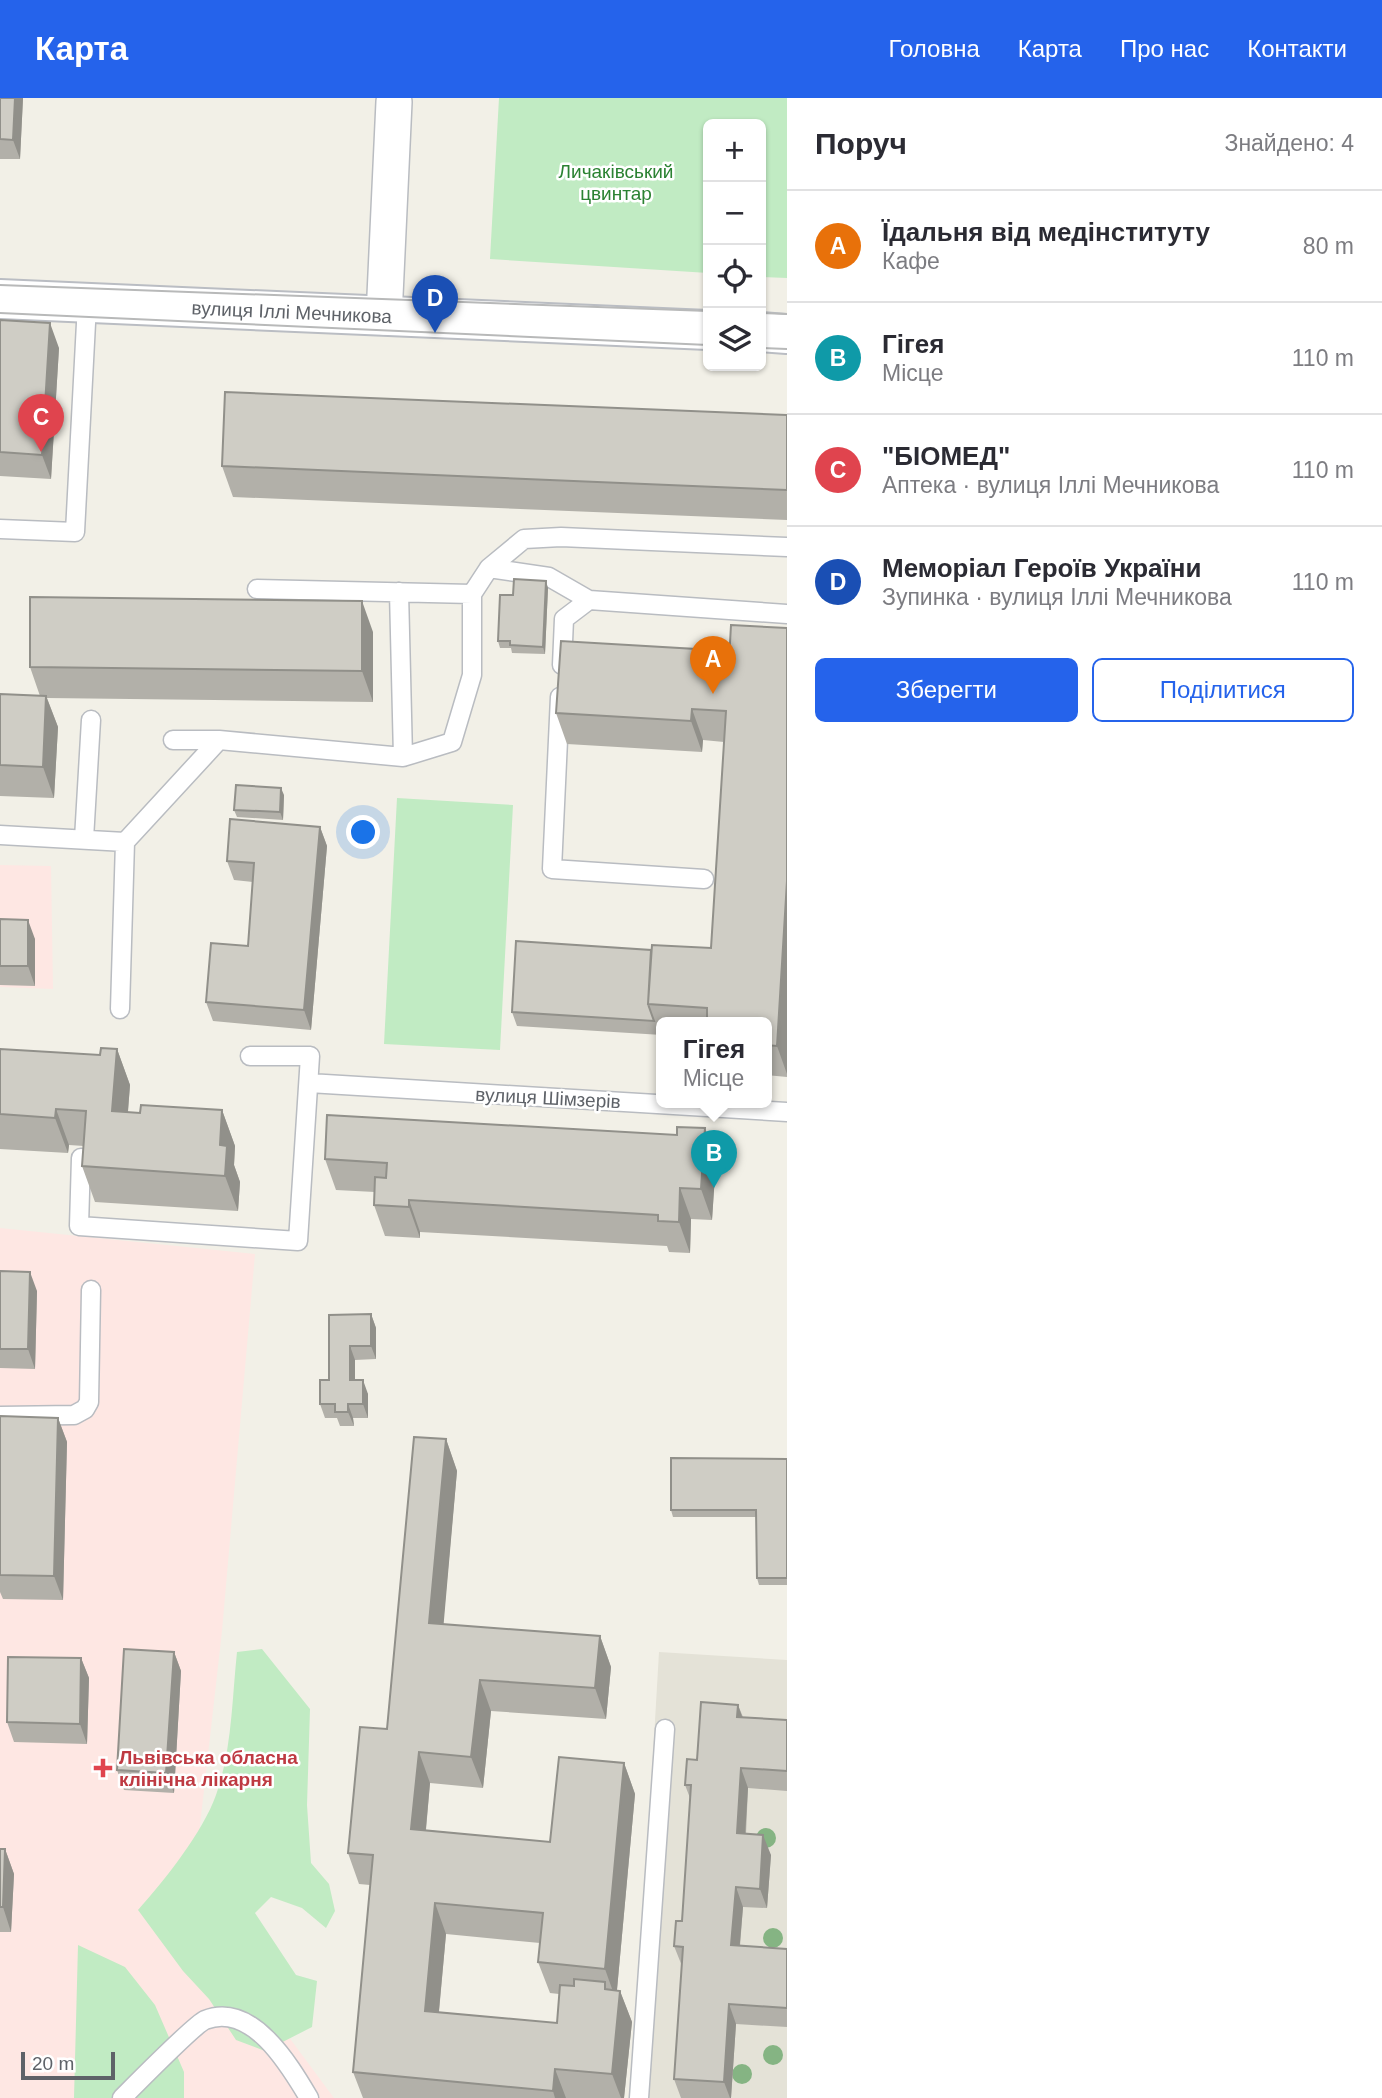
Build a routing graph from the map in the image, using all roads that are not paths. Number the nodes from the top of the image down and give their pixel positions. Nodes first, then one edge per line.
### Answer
1 (394, 102) dead end
2 (0, 299) edge
3 (87, 304) junction
4 (384, 317) junction
5 (703, 330) edge
6 (766, 332) edge
7 (787, 334) edge
8 (0, 529) edge
9 (787, 547) edge
10 (489, 568) junction
11 (257, 589) dead end
12 (399, 592) junction
13 (472, 594) junction
14 (589, 600) junction
15 (787, 614) edge
16 (91, 720) dead end
17 (173, 740) dead end
18 (219, 740) junction
19 (403, 757) junction
20 (0, 835) edge
21 (85, 839) junction
22 (125, 842) junction
23 (704, 879) dead end
24 (120, 1009) dead end
25 (250, 1056) dead end
26 (309, 1083) junction
27 (656, 1102) edge
28 (736, 1108) edge
29 (787, 1112) edge
30 (81, 1157) edge
31 (91, 1290) dead end
32 (0, 1416) edge
33 (665, 1729) dead end
34 (122, 2098) edge
35 (309, 2098) edge
36 (639, 2098) edge

1 - 4 street
2 - 3 main road, вулиця Іллі Мечникова
3 - 4 main road, вулиця Іллі Мечникова
3 - 8 lane
4 - 5 main road, вулиця Іллі Мечникова
6 - 7 main road
9 - 10 lane
10 - 13 lane
10 - 14 lane
11 - 12 lane
12 - 13 lane
12 - 19 lane
13 - 19 lane
14 - 15 lane
14 - 23 lane
16 - 21 lane
17 - 18 lane
18 - 19 lane
18 - 22 lane
20 - 21 lane
21 - 22 lane
22 - 24 lane
25 - 26 lane
26 - 27 lane, вулиця Шімзерів
26 - 30 lane
28 - 29 lane, вулиця Шімзерів
31 - 32 lane
33 - 36 lane
34 - 35 lane

